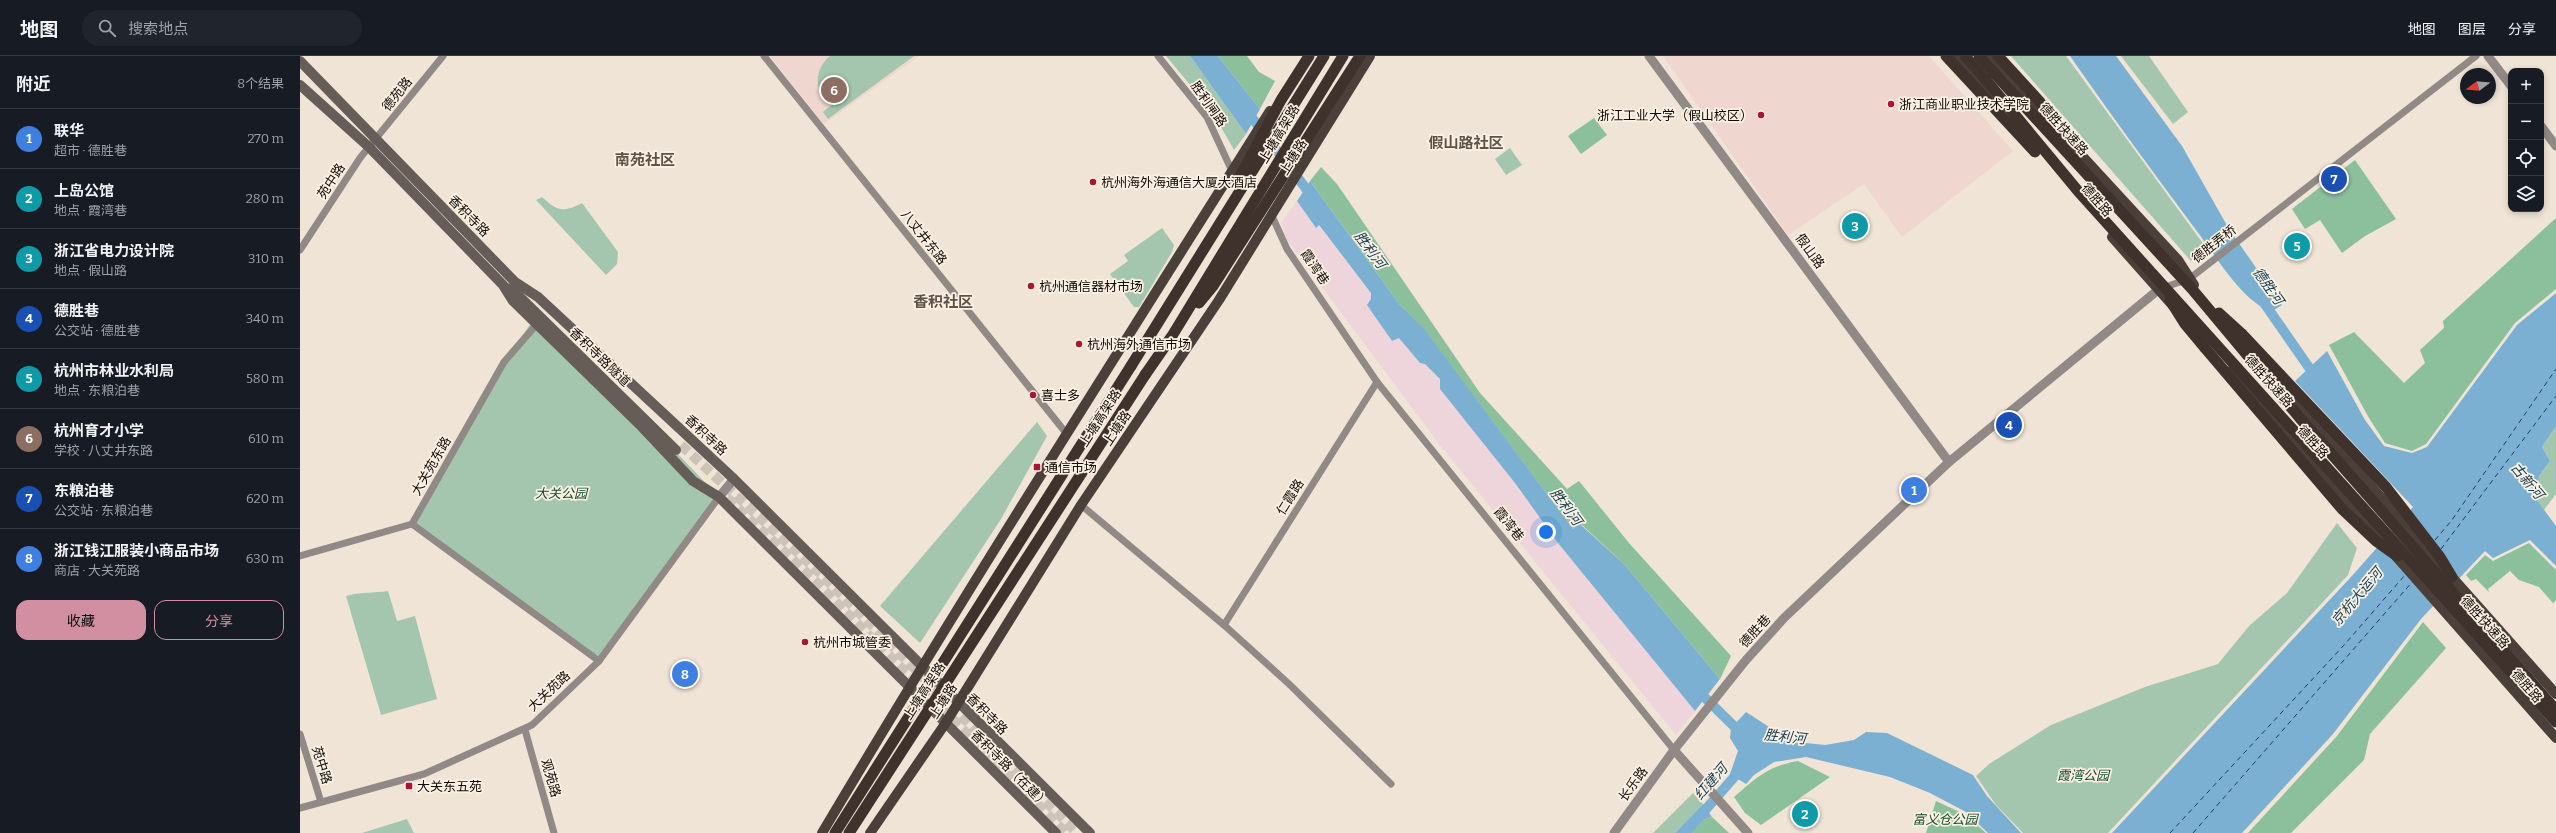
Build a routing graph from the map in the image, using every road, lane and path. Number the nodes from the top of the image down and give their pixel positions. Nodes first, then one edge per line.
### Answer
1 (443, 56) edge
2 (764, 56) edge
3 (1158, 56) edge
4 (1305, 56) edge
5 (1309, 56) edge
6 (1324, 56) edge
7 (1343, 56) edge
8 (1360, 56) edge
9 (1370, 56) edge
10 (1649, 56) edge
11 (1946, 56) edge
12 (1954, 56) edge
13 (1965, 56) edge
14 (1979, 56) edge
15 (1990, 56) edge
16 (1998, 56) edge
17 (2476, 56) edge
18 (2488, 56) edge
19 (300, 61) edge
20 (2508, 82) edge
21 (300, 86) edge
22 (2544, 130) edge
23 (372, 143) junction
24 (2556, 146) edge
25 (2062, 147) junction
26 (1232, 171) junction
27 (2078, 191) junction
28 (1272, 216) junction
29 (300, 250) edge
30 (2152, 273) junction
31 (515, 282) junction
32 (2190, 284) junction
33 (503, 285) junction
34 (2158, 290) junction
35 (1163, 315) junction
36 (536, 324) junction
37 (1172, 336) junction
38 (1377, 382) junction
39 (1066, 432) junction
40 (1949, 462) junction
41 (734, 479) junction
42 (720, 497) junction
43 (1081, 505) junction
44 (412, 524) junction
45 (300, 556) edge
46 (2397, 556) junction
47 (2452, 578) junction
48 (1224, 625) junction
49 (599, 661) junction
50 (922, 665) junction
51 (908, 688) junction
52 (2556, 694) edge
53 (958, 703) junction
54 (2556, 710) edge
55 (2556, 722) edge
56 (945, 724) junction
57 (525, 730) junction
58 (300, 734) edge
59 (2556, 738) edge
60 (1674, 750) junction
61 (1391, 784) dead end
62 (320, 802) junction
63 (300, 808) edge
64 (1745, 830) edge
65 (554, 833) edge
66 (822, 833) edge
67 (835, 833) edge
68 (849, 833) edge
69 (870, 833) edge
70 (1056, 833) edge
71 (1090, 833) edge
72 (1614, 833) edge

1 - 23 street, 德苑路
2 - 39 street, 八丈井东路
3 - 26 street, 胜利闸路
4 - 26 main road
5 - 35 highway
6 - 35 highway, 上塘高架路
7 - 37 highway, 上塘高架路
8 - 37 highway
9 - 28 main road, 上塘路
10 - 40 street, 假山路
11 - 27 highway, bridge
12 - 34 main road, 德胜路
13 - 27 highway, 德胜快速路, bridge
14 - 25 highway, 德胜快速路, bridge
15 - 32 main road, 德胜路
16 - 25 highway, bridge
17 - 32 street, 德胜弄桥
18 - 20 street
19 - 23 main road, 香积寺路
21 - 23 main road, 香积寺路
22 - 24 street
23 - 29 street, 苑中路
23 - 31 main road, 香积寺路
23 - 33 main road, 香积寺路
25 - 32 highway, 德胜快速路, bridge
26 - 39 main road
27 - 30 highway, 德胜快速路, bridge
28 - 38 street, 霞湾巷
28 - 43 main road, 上塘路
30 - 46 highway, bridge
30 - 55 highway, 德胜快速路, bridge
31 - 33 main road, 香积寺路隧道
31 - 41 main road, 香积寺路
32 - 34 street, 德胜弄桥
32 - 47 main road, 德胜路
32 - 47 highway, bridge
32 - 54 highway, 德胜快速路, bridge
33 - 36 main road, 香积寺路
34 - 40 street, 德胜巷
34 - 46 main road, 德胜路
35 - 67 highway, 上塘高架路, bridge
36 - 42 main road, 香积寺路
36 - 44 street, 大关苑东路
37 - 68 highway, 上塘高架路, bridge
38 - 48 street, 仁霞路
38 - 60 street, 霞湾巷
39 - 50 main road
40 - 60 street, 德胜巷
41 - 42 street, 大关苑路
41 - 50 main road, 香积寺路
42 - 49 street, 大关苑路
42 - 51 main road, 香积寺路
43 - 48 street
43 - 53 main road, 上塘路
44 - 45 street
44 - 49 street
46 - 59 main road, 德胜路
47 - 52 main road, 德胜路
48 - 61 street
49 - 57 street, 大关苑路
50 - 51 main road
50 - 53 main road, 香积寺路
51 - 56 main road, 香积寺路
51 - 66 main road
53 - 56 main road, 上塘路
53 - 71 main road, 香积寺路
56 - 69 main road, 上塘路
56 - 70 main road, 香积寺路（在建）
57 - 62 street, 大关苑路
57 - 65 street, 观苑路
58 - 62 street, 苑中路
60 - 64 street, 霞湾巷
60 - 72 street, 长乐路
62 - 63 street, 大关苑路

